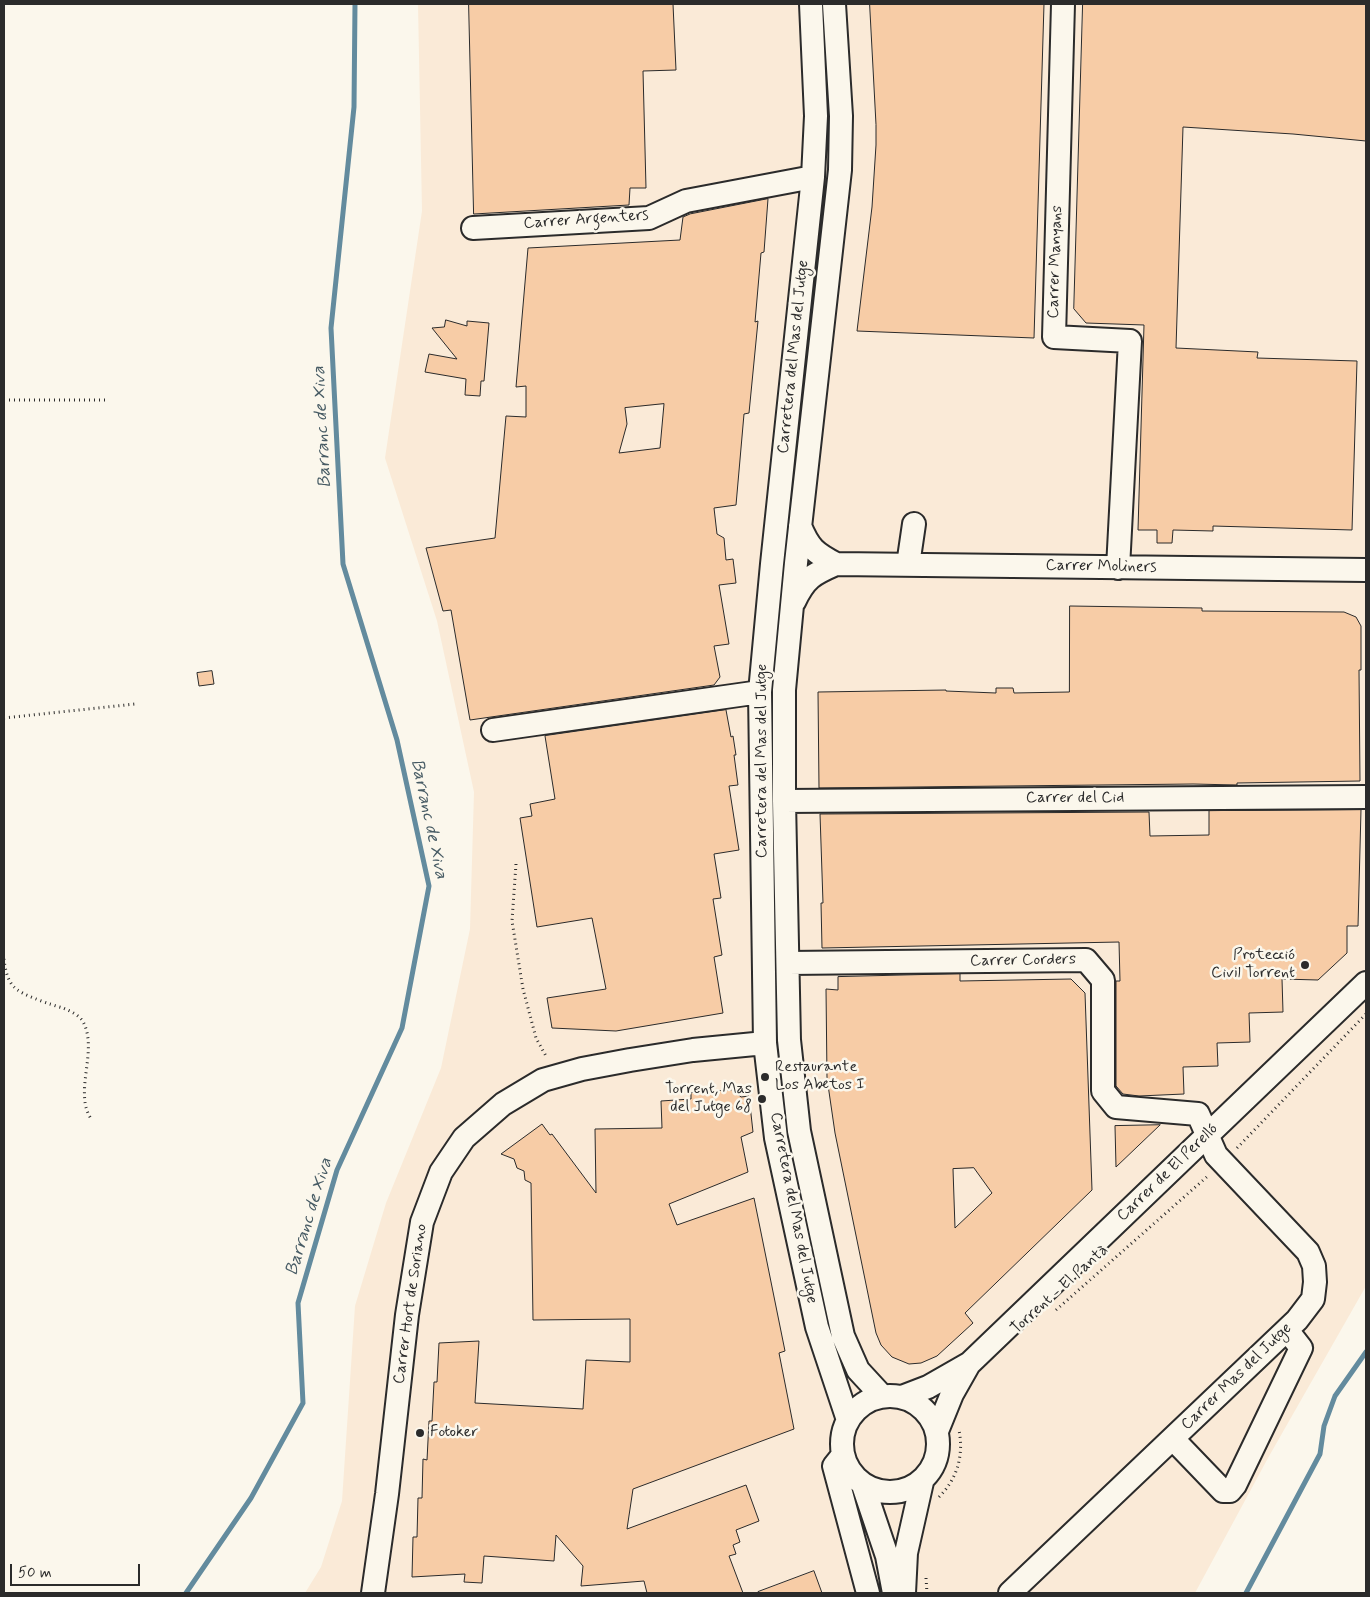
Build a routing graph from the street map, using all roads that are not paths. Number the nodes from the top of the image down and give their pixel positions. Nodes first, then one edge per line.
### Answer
1 (811, 4) edge
2 (834, 4) edge
3 (1063, 4) edge
4 (813, 177) junction
5 (473, 228) dead end
6 (914, 524) dead end
7 (800, 526) junction
8 (836, 564) junction
9 (908, 565) junction
10 (1118, 568) junction
11 (1366, 570) edge
12 (792, 605) junction
13 (760, 692) junction
14 (493, 730) dead end
15 (1366, 797) edge
16 (784, 801) junction
17 (788, 963) junction
18 (1366, 983) edge
19 (765, 1043) junction
20 (1208, 1134) junction
21 (1287, 1330) junction
22 (970, 1363) junction
23 (892, 1397) junction
24 (848, 1420) junction
25 (937, 1431) junction
26 (1173, 1439) junction
27 (843, 1455) junction
28 (922, 1482) junction
29 (863, 1485) junction
30 (373, 1593) edge
31 (868, 1593) edge
32 (894, 1593) edge
33 (904, 1593) edge
34 (1010, 1593) edge

1 - 4 street, Carretera del Mas del Jutge
2 - 7 street, Carretera del Mas del Jutge
3 - 10 street, Carrer Manyans
4 - 5 street, Carrer Argenters
4 - 13 street, Carretera del Mas del Jutge
6 - 9 street
7 - 8 street
7 - 12 street, Carretera del Mas del Jutge
8 - 9 street, Carrer Moliners
8 - 12 street, Carrer Moliners
9 - 10 street, Carrer Moliners
10 - 11 street, Carrer Moliners
12 - 16 street, Carretera del Mas del Jutge
13 - 14 street
13 - 19 street, Carretera del Mas del Jutge
15 - 16 street, Carrer del Cid
16 - 17 street, Carretera del Mas del Jutge
17 - 20 street, Carrer Corders
17 - 23 street, Carretera del Mas del Jutge
18 - 20 street, Carrer de El Perelló
19 - 24 street, Carretera del Mas del Jutge
19 - 30 street, Carrer Hort de Soriano
20 - 21 street, Carrer Mas del Jutge
20 - 22 street, Carrer de El Perelló
21 - 26 street, Carrer Mas del Jutge
21 - 26 street
22 - 23 street
22 - 25 street
23 - 24 street
23 - 25 street
24 - 27 street
25 - 28 street
26 - 34 street, Carrer Mas del Jutge
27 - 29 street
27 - 31 street
28 - 29 street
28 - 33 street
29 - 32 street

